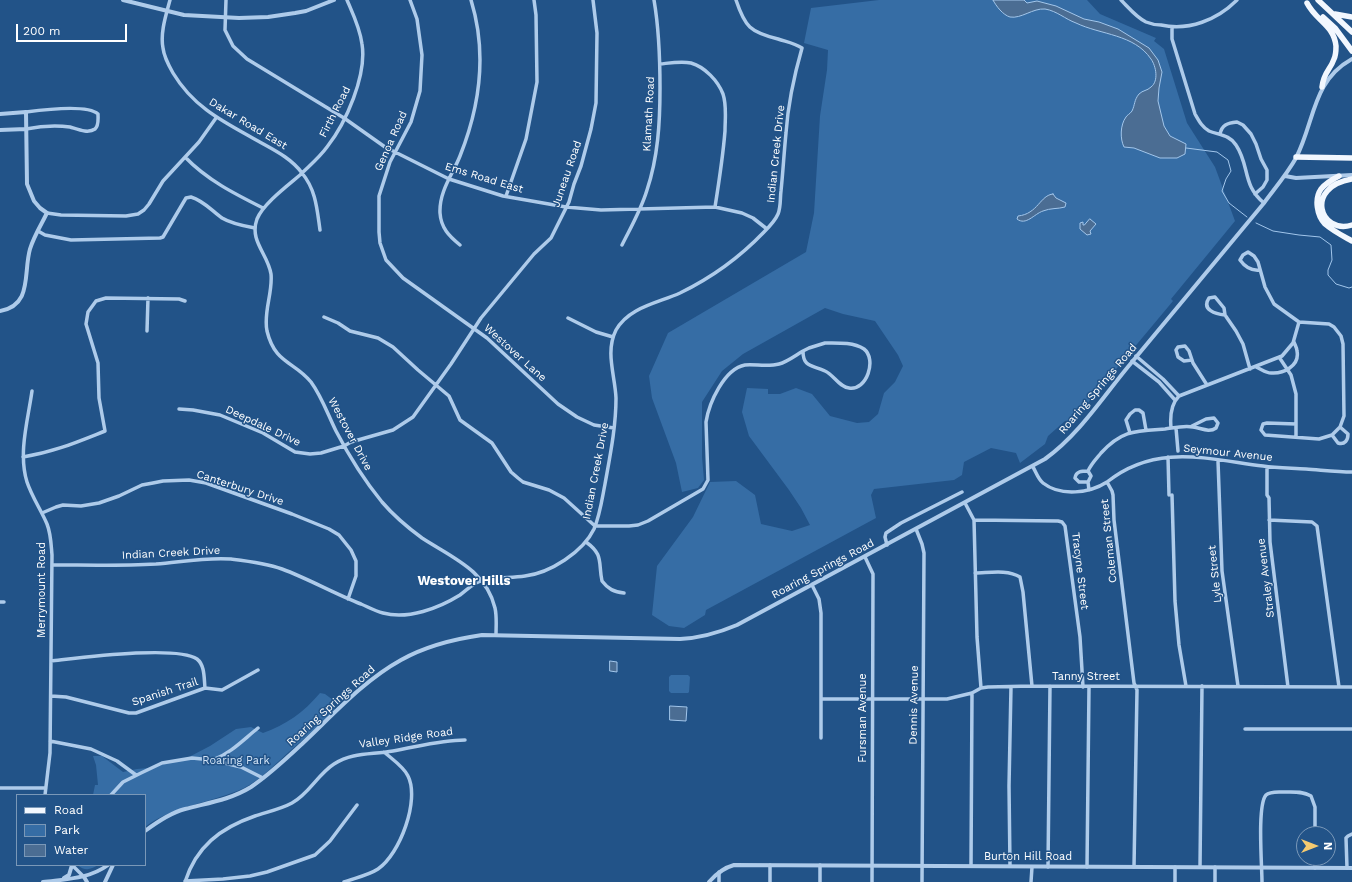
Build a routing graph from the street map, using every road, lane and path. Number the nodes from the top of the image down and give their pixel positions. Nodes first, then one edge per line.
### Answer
1 (123, 0) edge
2 (170, 0) edge
3 (226, 0) edge
4 (334, 0) edge
5 (346, 0) edge
6 (410, 0) edge
7 (471, 0) edge
8 (534, 0) edge
9 (593, 0) edge
10 (654, 0) edge
11 (736, 0) edge
12 (1121, 0) edge
13 (1237, 0) edge
14 (1318, 0) edge
15 (1305, 2) edge
16 (167, 11) junction
17 (1334, 14) junction
18 (1352, 17) edge
19 (224, 18) junction
20 (1172, 27) junction
21 (1352, 32) edge
22 (1352, 51) edge
23 (1352, 59) edge
24 (660, 64) junction
25 (1322, 87) junction
26 (26, 112) junction
27 (0, 114) edge
28 (216, 118) junction
29 (344, 118) junction
30 (26, 129) junction
31 (0, 130) edge
32 (1220, 134) junction
33 (395, 152) junction
34 (186, 157) junction
35 (1296, 157) junction
36 (1352, 158) edge
37 (302, 173) junction
38 (1352, 175) edge
39 (1285, 176) junction
40 (1339, 176) junction
41 (449, 179) junction
42 (1352, 179) edge
43 (1255, 194) junction
44 (506, 196) junction
45 (1264, 203) junction
46 (566, 207) junction
47 (715, 207) junction
48 (263, 208) junction
49 (640, 209) junction
50 (47, 213) junction
51 (1352, 225) edge
52 (255, 228) junction
53 (767, 228) junction
54 (320, 230) dead end
55 (38, 231) junction
56 (1352, 241) edge
57 (460, 245) dead end
58 (622, 246) dead end
59 (1260, 270) junction
60 (408, 281) joint
61 (148, 298) junction
62 (186, 301) dead end
63 (0, 311) edge
64 (1225, 316) junction
65 (324, 317) dead end
66 (568, 318) dead end
67 (1299, 322) junction
68 (474, 329) junction
69 (146, 331) dead end
70 (613, 337) junction
71 (1294, 342) junction
72 (803, 351) junction
73 (1136, 356) junction
74 (1279, 357) junction
75 (1192, 360) junction
76 (1132, 362) junction
77 (1256, 367) junction
78 (1250, 369) junction
79 (1288, 370) junction
80 (436, 385) junction
81 (1207, 385) junction
82 (32, 391) dead end
83 (1179, 396) junction
84 (1175, 400) junction
85 (179, 409) dead end
86 (1296, 424) junction
87 (1192, 426) junction
88 (1340, 427) junction
89 (614, 428) junction
90 (1171, 428) junction
91 (1176, 428) junction
92 (1146, 430) junction
93 (1130, 433) junction
94 (1332, 435) junction
95 (1296, 437) junction
96 (344, 446) junction
97 (1178, 451) dead end
98 (23, 457) junction
99 (1168, 457) junction
100 (1218, 461) junction
101 (1033, 466) junction
102 (1267, 467) junction
103 (1088, 470) junction
104 (1352, 472) edge
105 (1088, 482) junction
106 (1108, 482) junction
107 (1089, 490) junction
108 (962, 492) dead end
109 (965, 503) junction
110 (42, 513) junction
111 (974, 520) junction
112 (1269, 520) junction
113 (595, 526) junction
114 (916, 529) junction
115 (586, 542) junction
116 (887, 545) junction
117 (865, 557) junction
118 (52, 565) junction
119 (975, 573) junction
120 (481, 580) junction
121 (812, 585) junction
122 (624, 593) dead end
123 (348, 599) junction
124 (496, 635) junction
125 (51, 661) junction
126 (258, 670) dead end
127 (1011, 686) junction
128 (1032, 686) junction
129 (1050, 686) junction
130 (1135, 686) junction
131 (1186, 686) junction
132 (1202, 686) junction
133 (1238, 686) junction
134 (1083, 687) junction
135 (1089, 687) junction
136 (1288, 687) junction
137 (1339, 687) junction
138 (1352, 687) edge
139 (205, 688) junction
140 (981, 688) junction
141 (972, 693) junction
142 (51, 696) junction
143 (821, 700) junction
144 (872, 700) junction
145 (923, 700) junction
146 (258, 728) dead end
147 (1245, 729) dead end
148 (1352, 729) edge
149 (821, 738) dead end
150 (465, 740) dead end
151 (50, 742) junction
152 (384, 752) junction
153 (212, 760) junction
154 (136, 775) junction
155 (263, 778) junction
156 (0, 788) edge
157 (46, 788) junction
158 (45, 794) edge
159 (112, 794) edge
160 (357, 805) dead end
161 (1315, 826) edge
162 (146, 830) edge
163 (1352, 834) edge
164 (770, 865) junction
165 (820, 865) junction
166 (72, 866) edge
167 (73, 866) edge
168 (106, 866) edge
169 (113, 866) edge
170 (872, 866) junction
171 (922, 866) junction
172 (971, 866) junction
173 (1010, 866) junction
174 (1048, 866) junction
175 (1032, 867) junction
176 (1087, 867) junction
177 (1134, 867) junction
178 (1175, 867) junction
179 (1200, 867) junction
180 (1215, 868) junction
181 (1262, 868) junction
182 (1315, 868) joint
183 (1350, 868) edge
184 (719, 872) junction
185 (84, 876) junction
186 (62, 880) junction
187 (43, 882) edge
188 (87, 882) edge
189 (106, 882) edge
190 (185, 882) edge
191 (344, 882) edge
192 (709, 882) edge
193 (719, 882) edge
194 (770, 882) edge
195 (820, 882) edge
196 (872, 882) edge
197 (922, 882) edge
198 (1031, 882) edge
199 (1175, 882) edge
200 (1215, 882) edge
201 (1262, 882) edge

1 - 16 street
2 - 16 street, Dakar Road East
3 - 19 street, Ems Road East
4 - 19 street
5 - 29 street, Firth Road
6 - 33 street, Genoa Road
7 - 41 street
8 - 44 street
9 - 46 street, Juneau Road
10 - 24 street, Klamath Road
11 - 53 street, Indian Creek Drive
12 - 20 street
13 - 20 street
14 - 17 main road
15 - 22 main road
15 - 25 main road
16 - 19 street
16 - 28 street, Dakar Road East
17 - 18 main road
17 - 21 main road
19 - 29 street, Ems Road East
20 - 32 street
23 - 25 street, Roaring Springs Road
24 - 47 street
24 - 49 street, Klamath Road
25 - 35 street, Roaring Springs Road
26 - 27 street
26 - 30 street
26 - 30 street
28 - 34 street
28 - 37 street, Dakar Road East
29 - 33 street, Ems Road East
29 - 37 street, Firth Road
30 - 31 street
30 - 50 street
32 - 43 street
32 - 43 street
33 - 41 street, Ems Road East
33 - 60 street, Genoa Road
34 - 48 street
34 - 50 street
35 - 36 main road
35 - 39 street, Roaring Springs Road
37 - 48 street, Firth Road
37 - 54 street, Dakar Road East
38 - 40 street
39 - 40 street
39 - 45 street, Roaring Springs Road
40 - 56 main road
41 - 44 street, Ems Road East
41 - 57 street
42 - 51 main road
43 - 45 street
44 - 46 street, Ems Road East
45 - 73 street, Roaring Springs Road
46 - 49 street, Ems Road East
46 - 68 street, Juneau Road
47 - 49 street, Ems Road East
47 - 53 street, Ems Road East
48 - 52 street
49 - 58 street, Klamath Road
50 - 55 street
52 - 55 street
52 - 96 street, Westover Drive
53 - 70 street, Indian Creek Drive
55 - 63 street
59 - 59 street
59 - 67 street
60 - 68 street, Westover Lane
61 - 62 street
61 - 69 street
61 - 98 street
64 - 64 street
64 - 78 street
65 - 80 street
66 - 70 street
67 - 71 street
67 - 88 street
68 - 80 street, Juneau Road
68 - 89 street, Westover Lane
70 - 89 street, Indian Creek Drive
71 - 74 street
71 - 79 street
72 - 72 street
72 - 113 street
73 - 76 street, Roaring Springs Road
73 - 83 street
74 - 77 street
74 - 79 street
75 - 75 street
75 - 81 street
76 - 84 street
76 - 101 street, Roaring Springs Road
77 - 78 street
77 - 79 street
78 - 81 street
79 - 86 street
80 - 96 street, Deepdale Drive
80 - 113 street
81 - 83 street
82 - 98 street, Merrymount Road
83 - 84 street
84 - 90 street
85 - 96 street, Deepdale Drive
86 - 95 street
86 - 95 street
87 - 87 street
87 - 91 street
88 - 94 street
88 - 94 street
89 - 113 street, Indian Creek Drive
90 - 91 street
90 - 92 street
91 - 97 street
92 - 93 street
92 - 93 street
93 - 103 street
94 - 95 street
96 - 120 street, Westover Drive
98 - 110 street, Merrymount Road
99 - 100 street, Seymour Avenue
99 - 106 street, Seymour Avenue
99 - 131 street
100 - 102 street, Seymour Avenue
100 - 133 street, Lyle Street
101 - 107 street, Coleman Street
101 - 109 street, Roaring Springs Road
102 - 104 street, Seymour Avenue
102 - 112 street, Straley Avenue
103 - 105 street
103 - 105 street
105 - 107 street
106 - 107 street, Coleman Street
106 - 130 street, Coleman Street
108 - 116 street
109 - 111 street
109 - 114 street, Roaring Springs Road
110 - 118 street, Merrymount Road
110 - 123 street, Canterbury Drive
111 - 119 street
111 - 134 street, Tracyne Street
112 - 136 street, Straley Avenue
112 - 137 street
113 - 115 street, Indian Creek Drive
114 - 116 street, Roaring Springs Road
114 - 145 street, Dennis Avenue
115 - 120 street, Indian Creek Drive
115 - 122 street
116 - 117 street, Roaring Springs Road
117 - 121 street, Roaring Springs Road
117 - 144 street, Fursman Avenue
118 - 123 street, Indian Creek Drive
118 - 125 street, Merrymount Road
119 - 128 street
119 - 140 street
120 - 123 street, Indian Creek Drive
120 - 124 street, Westover Drive
121 - 124 street, Roaring Springs Road
121 - 143 street
124 - 155 street, Roaring Springs Road
125 - 139 street
125 - 142 street, Merrymount Road
126 - 139 street, Spanish Trail
127 - 128 street, Tanny Street
127 - 140 street, Tanny Street
127 - 173 street
128 - 129 street, Tanny Street
129 - 134 street, Tanny Street
129 - 174 street
130 - 131 street, Tanny Street
130 - 135 street, Tanny Street
130 - 177 street, Coleman Street
131 - 132 street, Tanny Street
132 - 133 street, Tanny Street
132 - 179 street
133 - 136 street, Tanny Street
134 - 135 street, Tanny Street
135 - 176 street
136 - 137 street, Tanny Street
137 - 138 street, Tanny Street
139 - 142 street, Spanish Trail
140 - 141 street, Tanny Street
141 - 145 street, Tanny Street
141 - 172 street
142 - 151 street, Merrymount Road
143 - 144 street, Tanny Street
143 - 149 street
144 - 145 street, Tanny Street
144 - 170 street, Fursman Avenue
145 - 171 street, Dennis Avenue
146 - 153 street
147 - 148 street
150 - 152 street, Valley Ridge Road
151 - 154 street
151 - 157 street, Merrymount Road
152 - 190 street, Valley Ridge Road
152 - 191 street
153 - 154 street
153 - 155 street
154 - 159 street
155 - 162 street, Roaring Springs Road
156 - 157 street
157 - 158 street, Merrymount Road
160 - 190 street
161 - 181 street
163 - 183 street
164 - 165 street, Burton Hill Road
164 - 184 street, Burton Hill Road
164 - 194 street
165 - 170 street, Burton Hill Road
165 - 195 street
166 - 186 street
167 - 185 street
168 - 185 street
169 - 189 street
170 - 171 street, Burton Hill Road
170 - 196 street, Fursman Avenue
171 - 172 street, Burton Hill Road
171 - 197 street, Dennis Avenue
172 - 173 street, Burton Hill Road
173 - 175 street, Burton Hill Road
174 - 175 street, Burton Hill Road
174 - 176 street, Burton Hill Road
175 - 198 street
176 - 177 street, Burton Hill Road
177 - 178 street, Burton Hill Road
178 - 179 street, Burton Hill Road
178 - 199 street
179 - 180 street, Burton Hill Road
180 - 181 street, Burton Hill Road
180 - 200 street
181 - 182 street, Burton Hill Road
181 - 201 street
182 - 183 street, Burton Hill Road
184 - 192 street, Burton Hill Road
184 - 193 street
185 - 186 street
185 - 188 street
186 - 187 street

